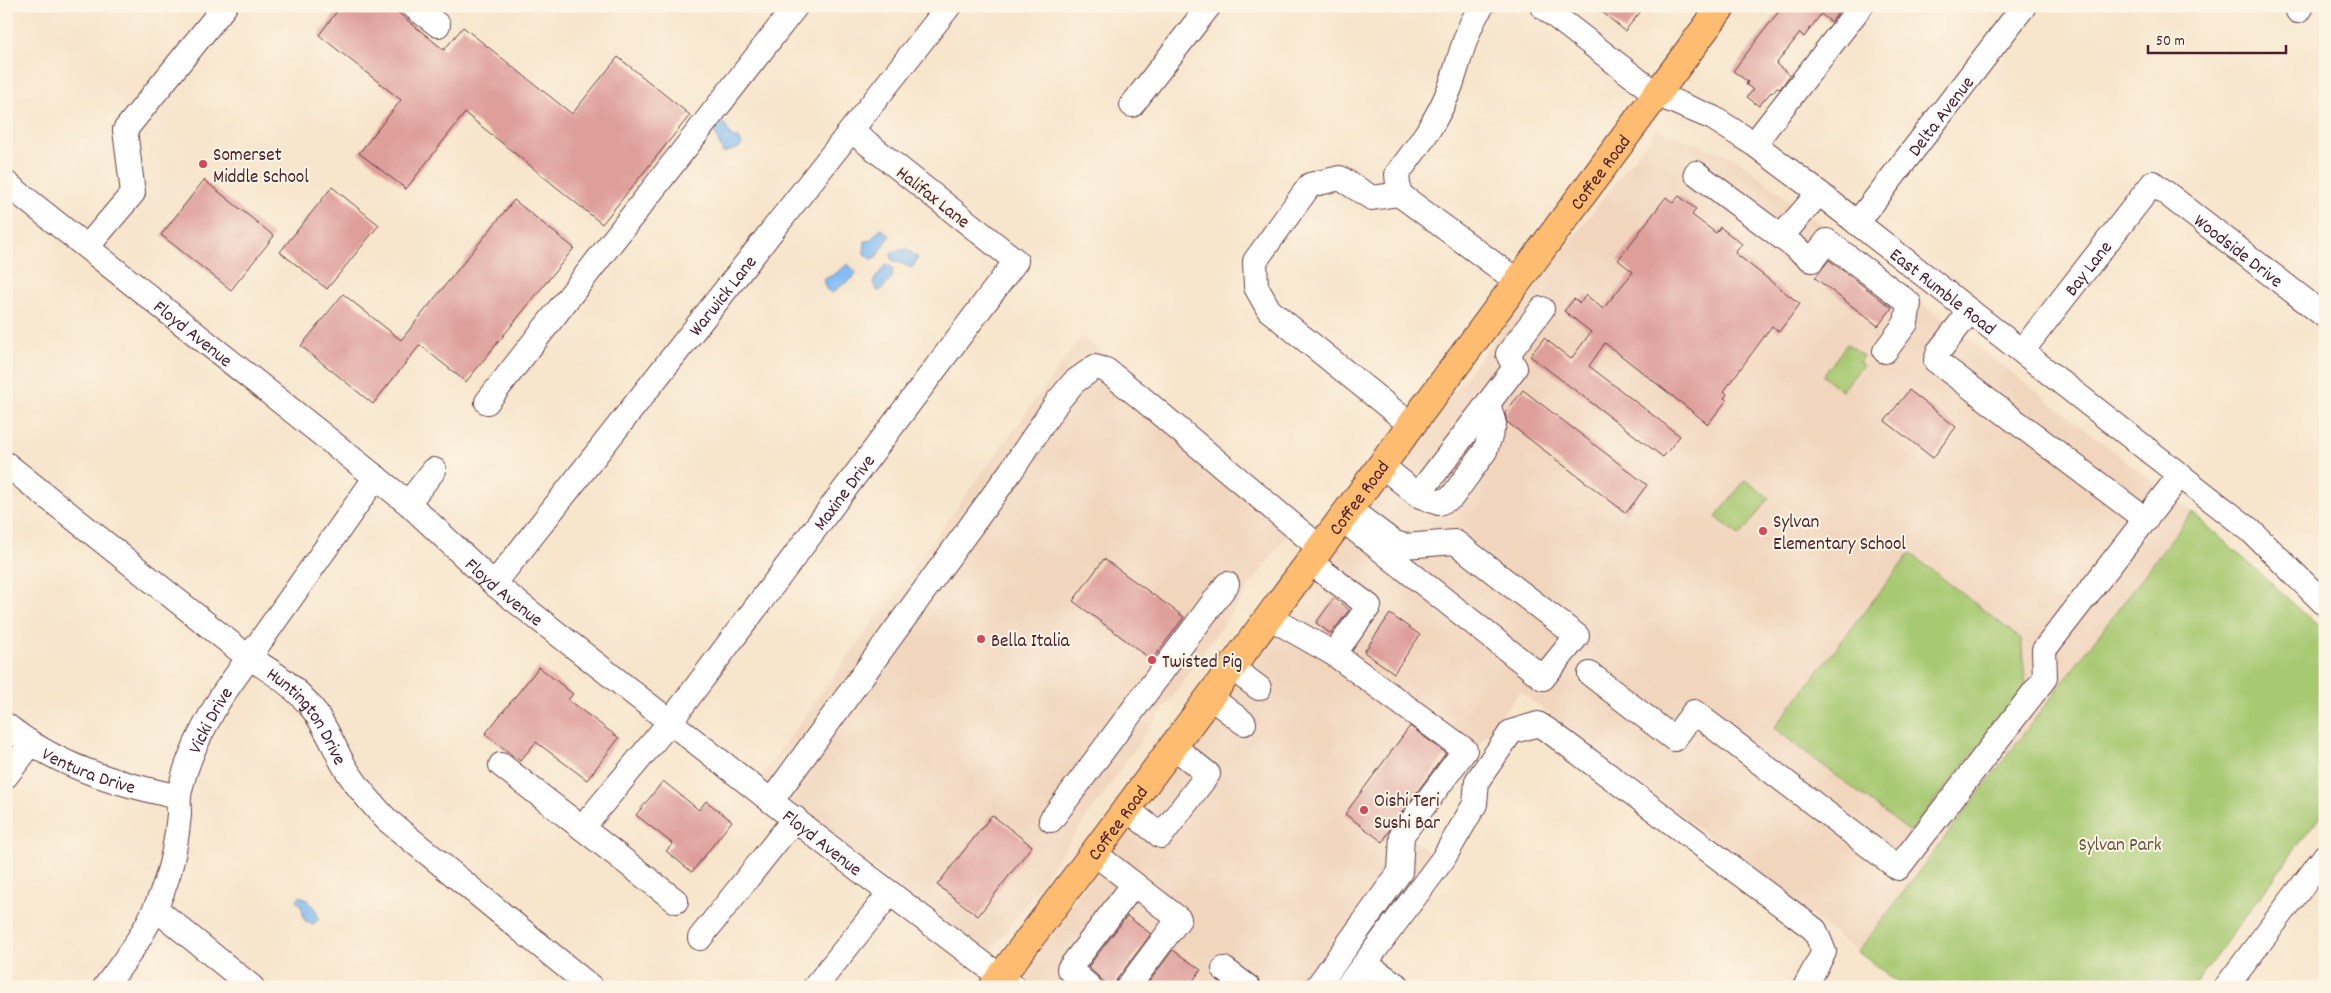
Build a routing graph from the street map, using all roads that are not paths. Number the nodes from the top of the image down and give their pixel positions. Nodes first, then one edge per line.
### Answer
1 (225, 6) edge
2 (414, 6) edge
3 (796, 6) edge
4 (949, 6) edge
5 (1209, 6) edge
6 (1482, 6) edge
7 (1542, 6) edge
8 (1722, 6) edge
9 (1861, 6) edge
10 (2024, 6) edge
11 (438, 25) dead end
12 (1656, 94) junction
13 (1132, 105) dead end
14 (852, 131) junction
15 (1754, 144) junction
16 (1696, 173) dead end
17 (6, 183) edge
18 (2153, 184) joint
19 (1819, 193) junction
20 (1399, 194) junction
21 (1857, 223) junction
22 (1781, 237) junction
23 (87, 248) junction
24 (1016, 261) joint
25 (1926, 277) junction
26 (1517, 281) junction
27 (1910, 302) junction
28 (1542, 309) dead end
29 (1970, 311) junction
30 (2325, 316) edge
31 (1885, 351) dead end
32 (2022, 351) junction
33 (488, 402) dead end
34 (1411, 425) junction
35 (6, 464) edge
36 (1381, 465) junction
37 (434, 470) dead end
38 (2180, 475) junction
39 (376, 477) junction
40 (408, 503) junction
41 (1345, 514) junction
42 (2146, 520) junction
43 (1315, 555) junction
44 (494, 584) junction
45 (1227, 584) dead end
46 (2325, 604) edge
47 (1269, 617) junction
48 (1334, 654) junction
49 (249, 658) junction
50 (1232, 668) junction
51 (1590, 674) dead end
52 (1259, 688) dead end
53 (1210, 697) junction
54 (670, 722) junction
55 (1244, 723) dead end
56 (6, 725) edge
57 (30, 744) junction
58 (1173, 746) junction
59 (501, 764) dead end
60 (6, 776) edge
61 (179, 797) junction
62 (772, 800) junction
63 (1127, 809) junction
64 (795, 818) junction
65 (1051, 820) dead end
66 (582, 828) junction
67 (1094, 853) junction
68 (2325, 856) edge
69 (1134, 884) junction
70 (890, 893) junction
71 (676, 901) dead end
72 (156, 909) junction
73 (700, 938) dead end
74 (1366, 964) junction
75 (1224, 969) dead end
76 (1003, 983) edge
77 (105, 987) edge
78 (252, 987) edge
79 (591, 987) edge
80 (815, 987) edge
81 (1090, 987) edge
82 (1128, 987) edge
83 (1248, 987) edge
84 (1317, 987) edge
85 (1348, 987) edge
86 (1399, 987) edge
87 (1805, 987) edge
88 (2226, 987) edge

1 - 23 street
2 - 11 street
3 - 33 street
4 - 14 street, Warwick Lane
5 - 13 street
6 - 20 street
7 - 12 street, East Rumble Road
8 - 12 main road, Coffee Road
9 - 15 street
10 - 21 street, Delta Avenue
12 - 15 street, East Rumble Road
12 - 26 main road, Coffee Road
14 - 24 street, Halifax Lane
14 - 44 street, Warwick Lane
15 - 19 street, East Rumble Road
16 - 22 street
17 - 23 street, Floyd Avenue
18 - 30 street, Woodside Drive
18 - 32 street, Bay Lane
19 - 21 street, East Rumble Road
19 - 22 street
20 - 26 street
20 - 34 street
21 - 25 street, East Rumble Road
22 - 27 street
23 - 39 street, Floyd Avenue
24 - 54 street, Maxine Drive
25 - 27 street
25 - 29 street, East Rumble Road
26 - 34 main road, Coffee Road
27 - 31 street
28 - 36 street
29 - 32 street, East Rumble Road
29 - 42 street
32 - 38 street, East Rumble Road
34 - 36 main road, Coffee Road
35 - 49 street, Huntington Drive
36 - 41 main road, Coffee Road
37 - 40 street
38 - 42 street
38 - 46 street, East Rumble Road
39 - 40 street, Floyd Avenue
39 - 49 street, Vicki Drive
40 - 44 street, Floyd Avenue
41 - 41 street
41 - 43 main road, Coffee Road
42 - 51 street
43 - 47 main road, Coffee Road
43 - 48 street
43 - 62 street
44 - 54 street, Floyd Avenue
45 - 65 street
47 - 48 street
47 - 50 main road, Coffee Road
48 - 84 street
49 - 61 street, Vicki Drive
49 - 79 street, Huntington Drive
50 - 52 street
50 - 53 main road, Coffee Road
53 - 55 street
53 - 58 main road, Coffee Road
54 - 62 street, Floyd Avenue
54 - 66 street, Maxine Drive
56 - 57 street, Ventura Drive
57 - 60 street
57 - 61 street, Ventura Drive
58 - 63 main road, Coffee Road
58 - 63 street
59 - 66 street
61 - 72 street, Vicki Drive
62 - 64 street, Floyd Avenue
63 - 67 main road, Coffee Road
64 - 70 street, Floyd Avenue
64 - 73 street
66 - 71 street
67 - 69 street
67 - 76 main road, Coffee Road
68 - 88 street
69 - 81 street
69 - 82 street
70 - 76 street, Floyd Avenue
70 - 80 street
72 - 77 street, Vicki Drive
72 - 78 street
74 - 85 street
74 - 86 street
74 - 87 street
75 - 83 street

